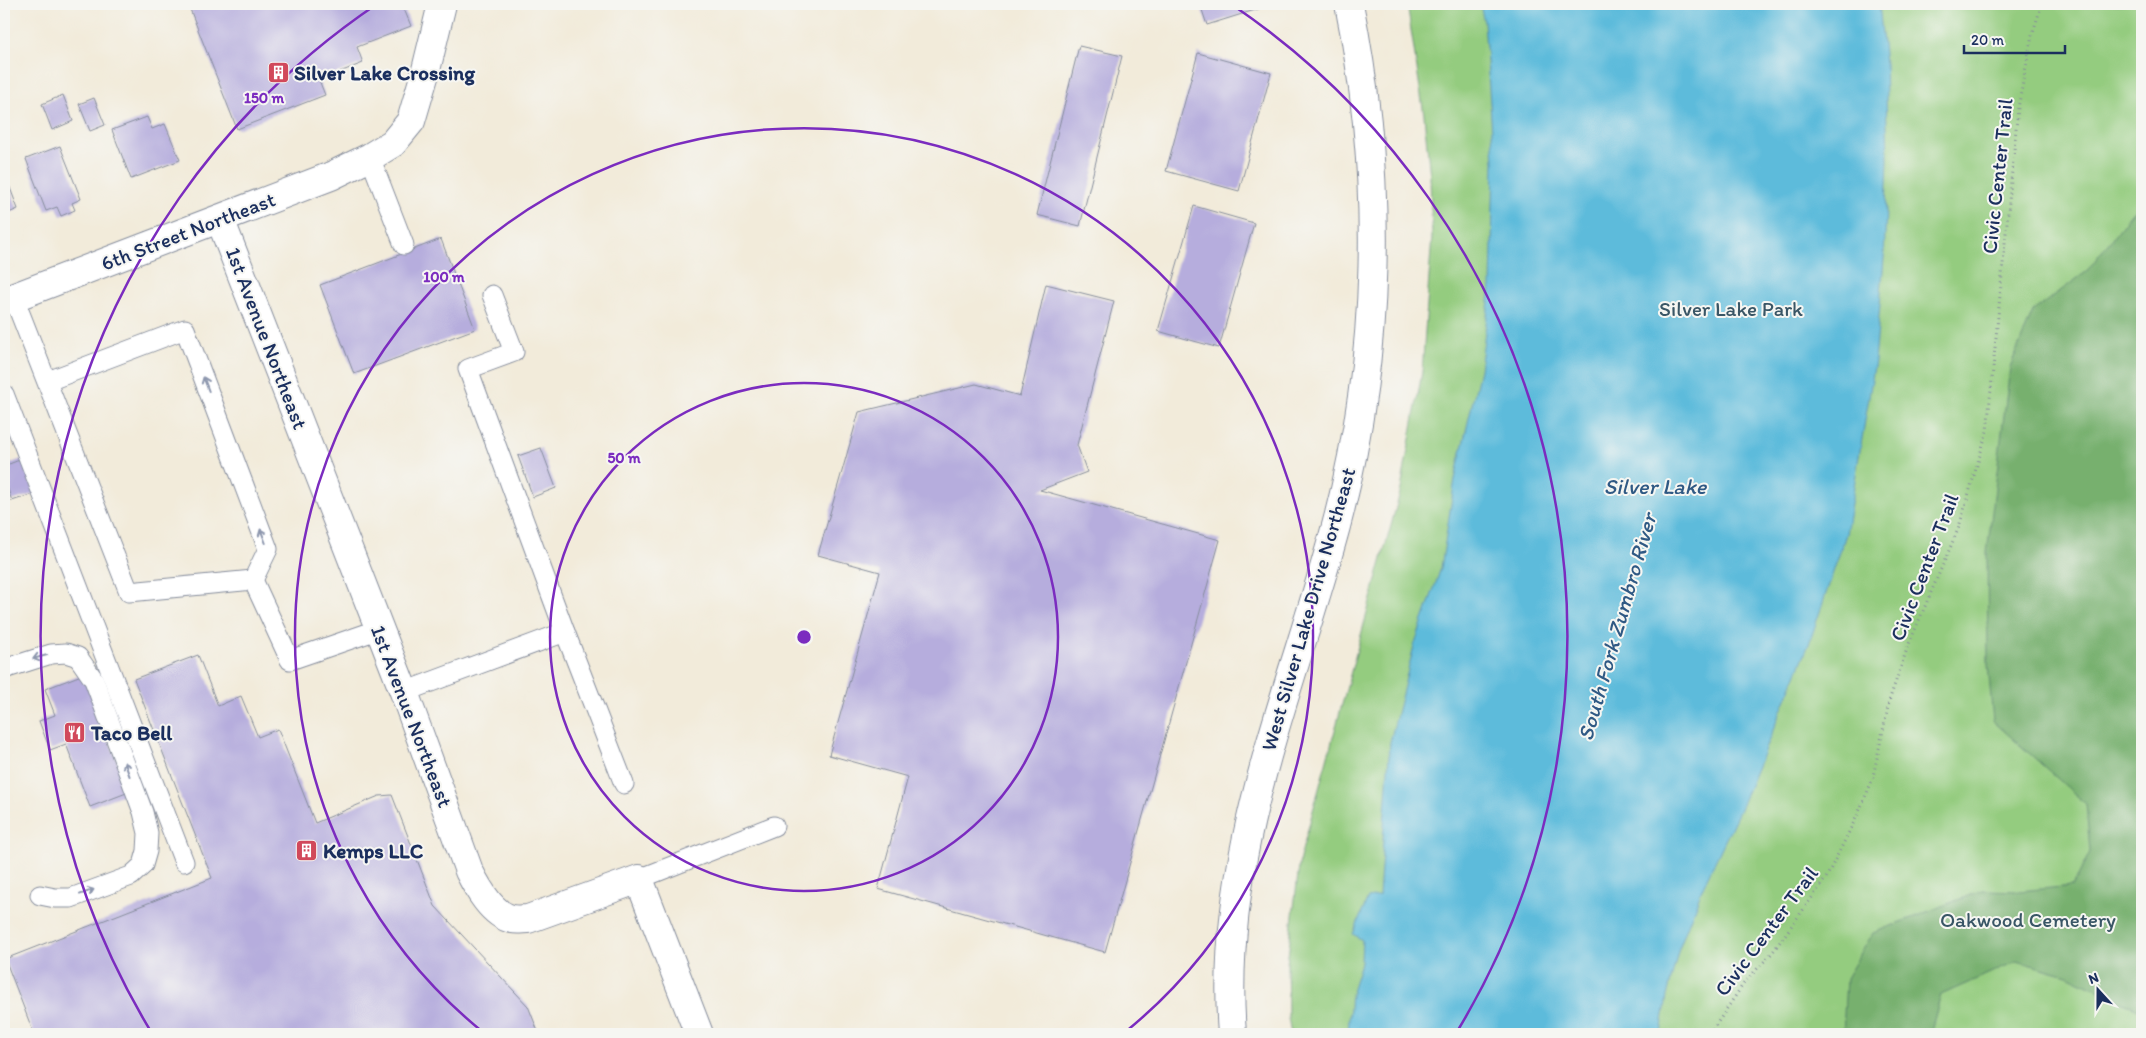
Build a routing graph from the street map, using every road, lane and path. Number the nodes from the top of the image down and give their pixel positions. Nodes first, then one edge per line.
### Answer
1 (442, 4) edge
2 (1349, 4) edge
3 (2042, 4) edge
4 (370, 157) junction
5 (220, 218) junction
6 (404, 245) dead end
7 (492, 295) dead end
8 (9, 299) edge
9 (48, 381) junction
10 (4, 394) edge
11 (253, 580) junction
12 (380, 629) junction
13 (566, 632) junction
14 (4, 669) edge
15 (404, 692) junction
16 (624, 784) dead end
17 (774, 826) dead end
18 (184, 862) dead end
19 (639, 879) junction
20 (40, 895) dead end
21 (700, 1034) edge
22 (1232, 1034) edge
23 (1710, 1034) edge

1 - 4 street
2 - 22 street, West Silver Lake Drive Northeast
3 - 23 path, Civic Center Trail
4 - 5 street, 6th Street Northeast
4 - 6 lane
5 - 8 street, 6th Street Northeast
5 - 12 street, 1st Avenue Northeast
7 - 13 lane
8 - 9 lane
9 - 11 lane
11 -> 9 lane
10 - 18 lane
11 - 12 lane
12 - 15 street, 1st Avenue Northeast
13 - 15 lane
13 - 16 lane
20 -> 14 lane
15 - 19 street, 1st Avenue Northeast
17 - 19 lane
19 - 21 street

